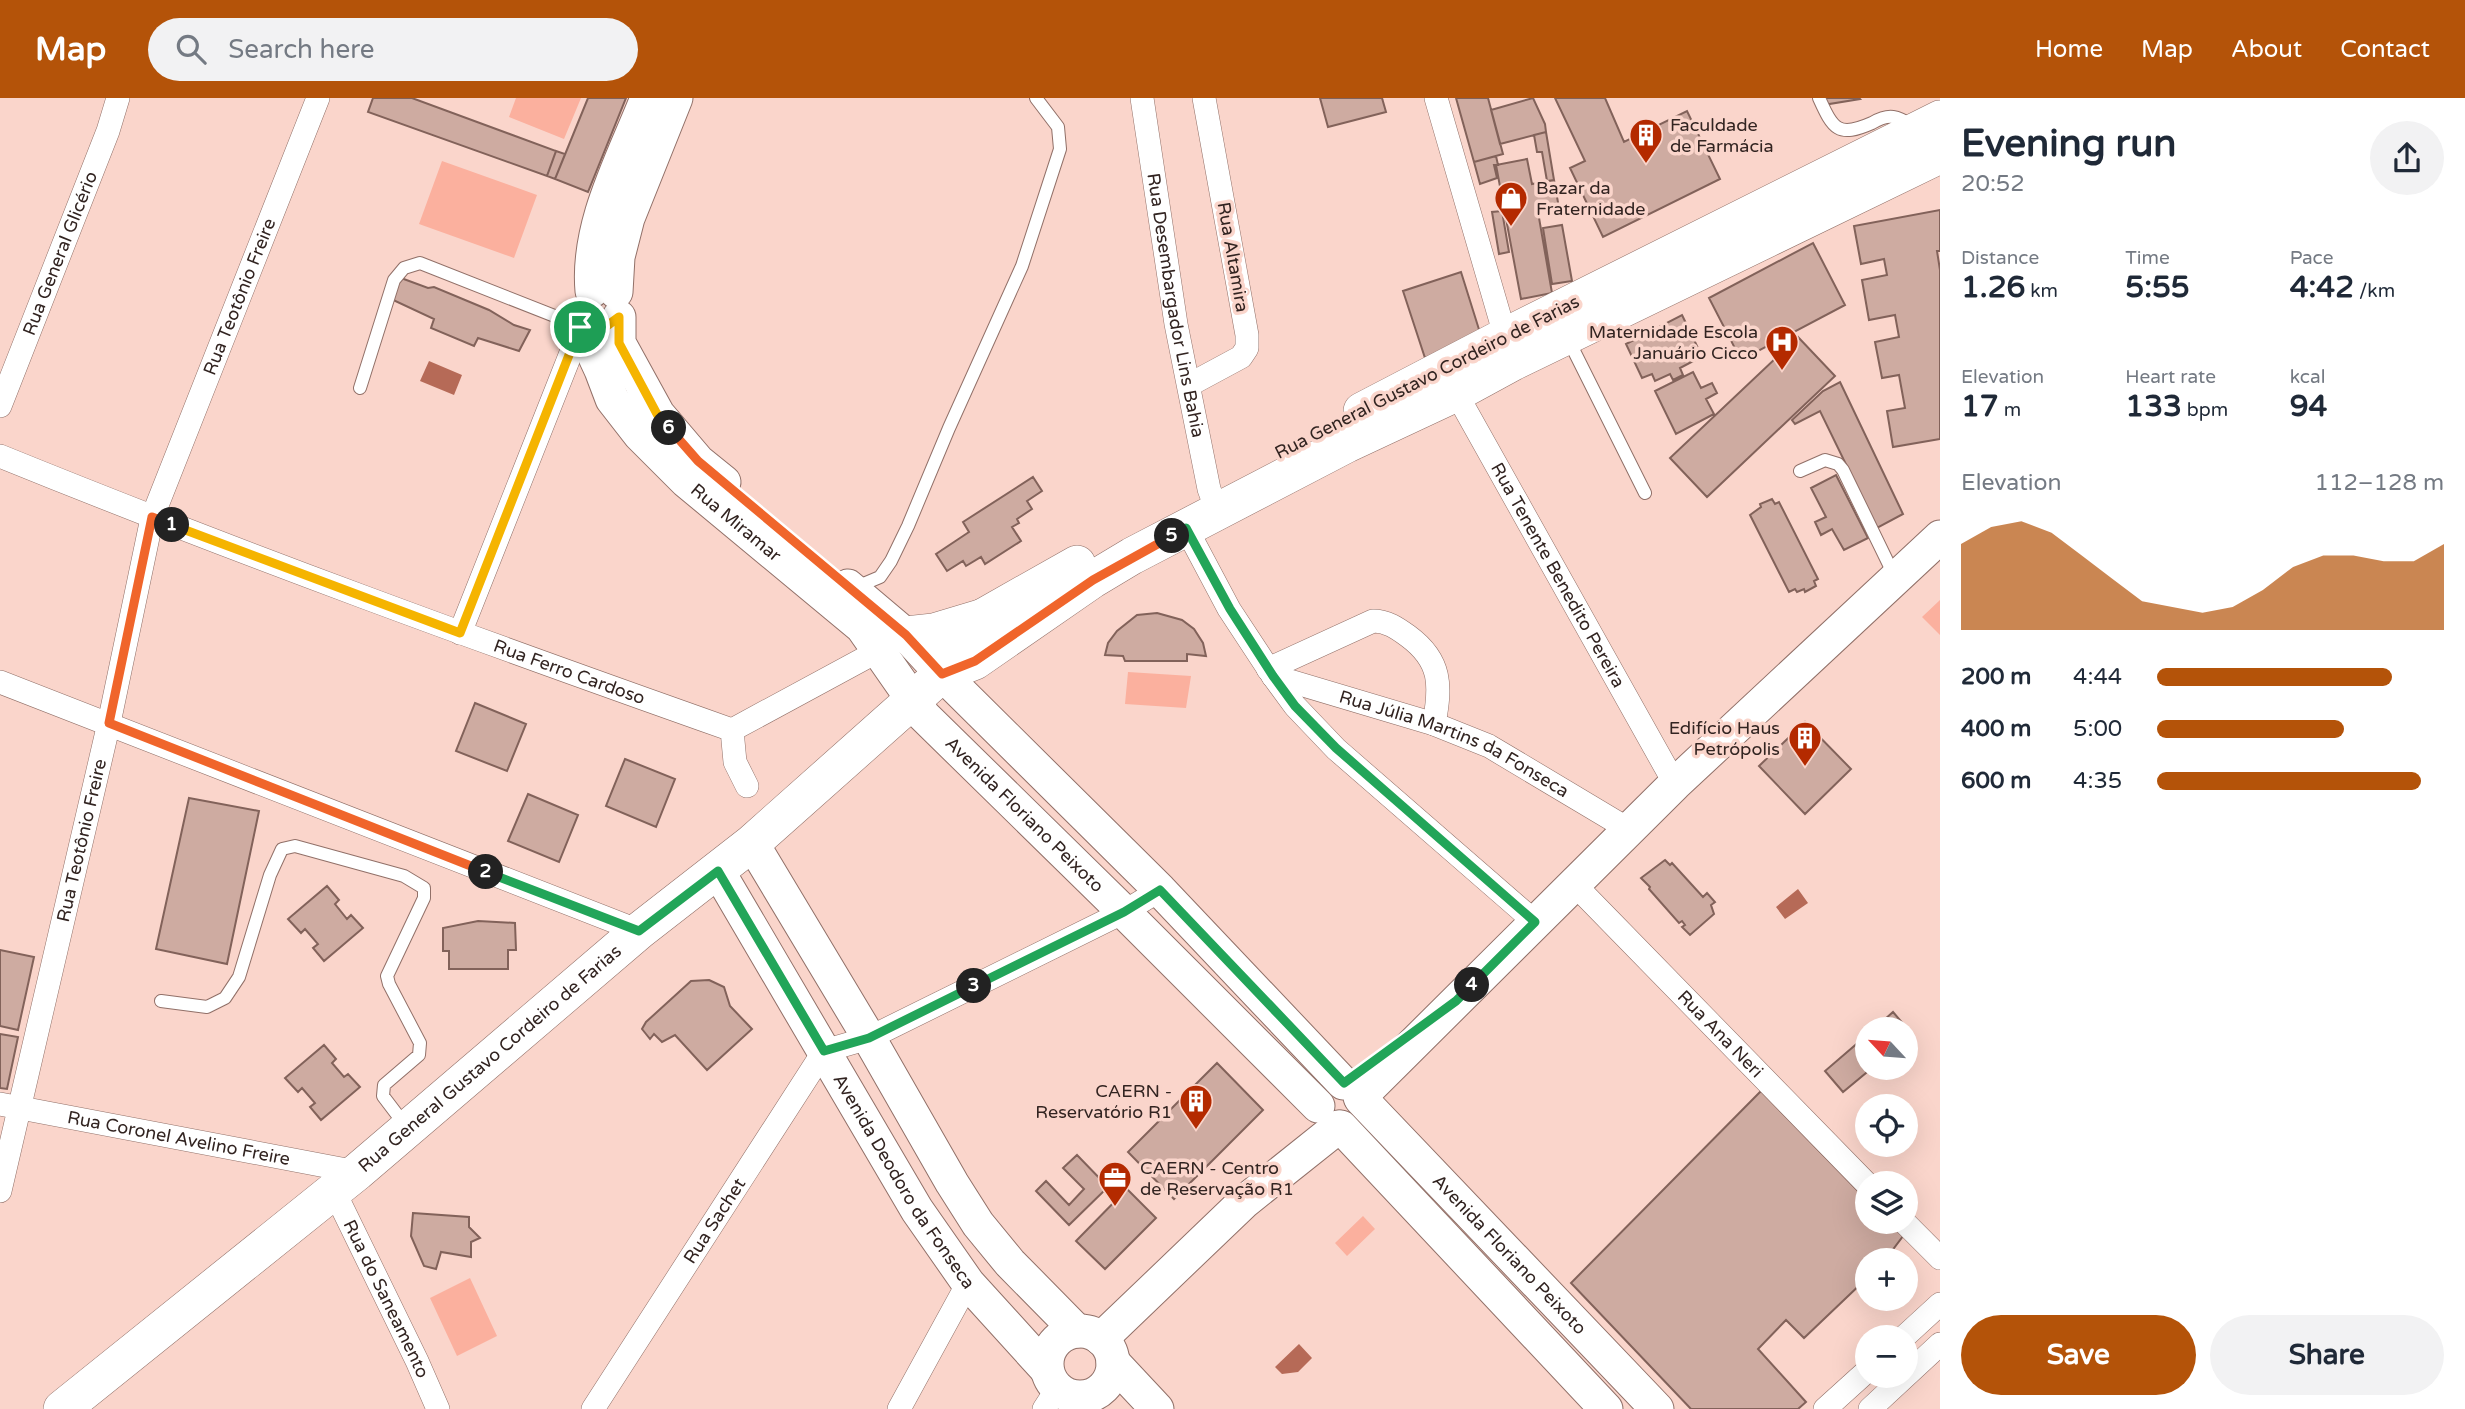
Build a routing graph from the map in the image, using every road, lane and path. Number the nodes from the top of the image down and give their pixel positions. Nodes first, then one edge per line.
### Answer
1 (118, 98) edge
2 (318, 98) edge
3 (648, 98) edge
4 (676, 98) edge
5 (1036, 98) edge
6 (1142, 98) edge
7 (1204, 98) edge
8 (1436, 98) edge
9 (1819, 98) edge
10 (1933, 134) edge
11 (598, 311) junction
12 (1566, 336) junction
13 (1509, 349) junction
14 (1454, 379) junction
15 (1189, 385) junction
16 (360, 388) dead end
17 (0, 406) edge
18 (0, 456) edge
19 (1800, 471) dead end
20 (1645, 493) dead end
21 (1204, 510) junction
22 (152, 517) junction
23 (1940, 537) edge
24 (1896, 579) junction
25 (882, 610) junction
26 (985, 616) junction
27 (460, 633) junction
28 (1270, 672) junction
29 (942, 674) junction
30 (0, 682) edge
31 (912, 701) junction
32 (109, 723) junction
33 (1434, 724) junction
34 (732, 730) junction
35 (1675, 784) junction
36 (747, 786) dead end
37 (1629, 829) junction
38 (752, 842) junction
39 (718, 871) junction
40 (1575, 885) junction
41 (1160, 890) junction
42 (1124, 912) junction
43 (1535, 922) junction
44 (639, 931) junction
45 (161, 1001) dead end
46 (847, 1045) junction
47 (1352, 1091) junction
48 (10, 1106) edge
49 (1329, 1117) junction
50 (407, 1128) junction
51 (1855, 1172) edge
52 (345, 1181) junction
53 (0, 1191) edge
54 (1916, 1234) edge
55 (1940, 1258) edge
56 (968, 1283) junction
57 (1940, 1304) edge
58 (1917, 1325) edge
59 (1097, 1344) junction
60 (1940, 1344) edge
61 (1855, 1382) edge
62 (1063, 1395) edge
63 (62, 1409) edge
64 (438, 1409) edge
65 (593, 1409) edge
66 (899, 1409) edge
67 (1157, 1409) edge
68 (1606, 1409) edge
69 (1657, 1409) edge
70 (1825, 1409) edge
71 (1870, 1409) edge

1 - 17 street, Rua General Glicério
2 - 22 street, Rua Teotônio Freire
3 - 11 main road, Rua Miramar
4 - 11 main road, Rua Miramar
5 - 25 lane
6 - 15 street, Rua Desembargador Lins Bahia
7 - 15 street, Rua Altamira
8 - 13 street
9 - 10 lane
10 - 12 main road, Rua General Gustavo Cordeiro de Farias
10 - 13 main road, Rua General Gustavo Cordeiro de Farias
11 - 16 lane
11 - 25 main road, Rua Miramar
11 - 25 main road, Rua Miramar
11 - 27 street
12 - 13 main road, Rua General Gustavo Cordeiro de Farias
12 - 20 lane
13 - 14 main road, Rua General Gustavo Cordeiro de Farias
14 - 21 main road, Rua General Gustavo Cordeiro de Farias
14 - 35 street, Rua Tenente Benedito Pereira
15 - 21 street, Rua Desembargador Lins Bahia
18 - 22 street, Rua Ferro Cardoso
19 - 24 lane
21 - 26 main road, Rua General Gustavo Cordeiro de Farias
21 - 28 street, Rua Desembargador Lins Bahia
21 - 29 main road, Rua General Gustavo Cordeiro de Farias
22 - 27 street, Rua Ferro Cardoso
22 - 32 street, Rua Teotônio Freire
23 - 24 main road
24 - 35 main road
25 - 26 main road
25 - 29 main road, Rua Miramar
25 - 31 main road, Rua Miramar
25 - 34 street
26 - 29 main road, Rua General Gustavo Cordeiro de Farias
27 - 34 street, Rua Ferro Cardoso
28 - 33 street, Rua Júlia Martins da Fonseca
28 - 33 street
28 - 43 street, Rua Desembargador Lins Bahia
29 - 31 main road, Rua General Gustavo Cordeiro de Farias
29 - 41 main road, Avenida Floriano Peixoto
30 - 32 street
31 - 38 main road, Rua General Gustavo Cordeiro de Farias
31 - 42 main road, Avenida Floriano Peixoto
32 - 44 street
32 - 48 street, Rua Teotônio Freire
33 - 37 street, Rua Júlia Martins da Fonseca
34 - 36 street
35 - 37 main road
37 - 40 main road
38 - 39 main road, Rua General Gustavo Cordeiro de Farias
38 - 46 main road, Avenida Deodoro da Fonseca
39 - 44 main road, Rua General Gustavo Cordeiro de Farias
39 - 46 main road, Avenida Deodoro da Fonseca
40 - 43 main road
40 - 51 street, Rua Ana Neri
41 - 42 street
41 - 47 main road, Avenida Floriano Peixoto
42 - 46 street
42 - 49 main road, Avenida Floriano Peixoto
43 - 47 main road
44 - 50 main road, Rua General Gustavo Cordeiro de Farias
45 - 50 lane
46 - 56 main road, Avenida Deodoro da Fonseca
46 - 59 main road, Avenida Deodoro da Fonseca
46 - 65 street, Rua Sachet
47 - 49 main road
47 - 69 main road, Avenida Floriano Peixoto
48 - 52 street, Rua Coronel Avelino Freire
48 - 53 street, Rua Teotônio Freire
49 - 59 main road
49 - 68 main road, Avenida Floriano Peixoto
50 - 52 main road, Rua General Gustavo Cordeiro de Farias
52 - 63 main road, Rua General Gustavo Cordeiro de Farias
52 - 64 street, Rua do Saneamento
54 - 55 street
56 - 62 main road, Avenida Deodoro da Fonseca
56 - 66 street
57 - 58 street
59 - 62 main road
59 - 62 main road
59 - 67 main road, Avenida Deodoro da Fonseca
60 - 71 street
61 - 70 street

